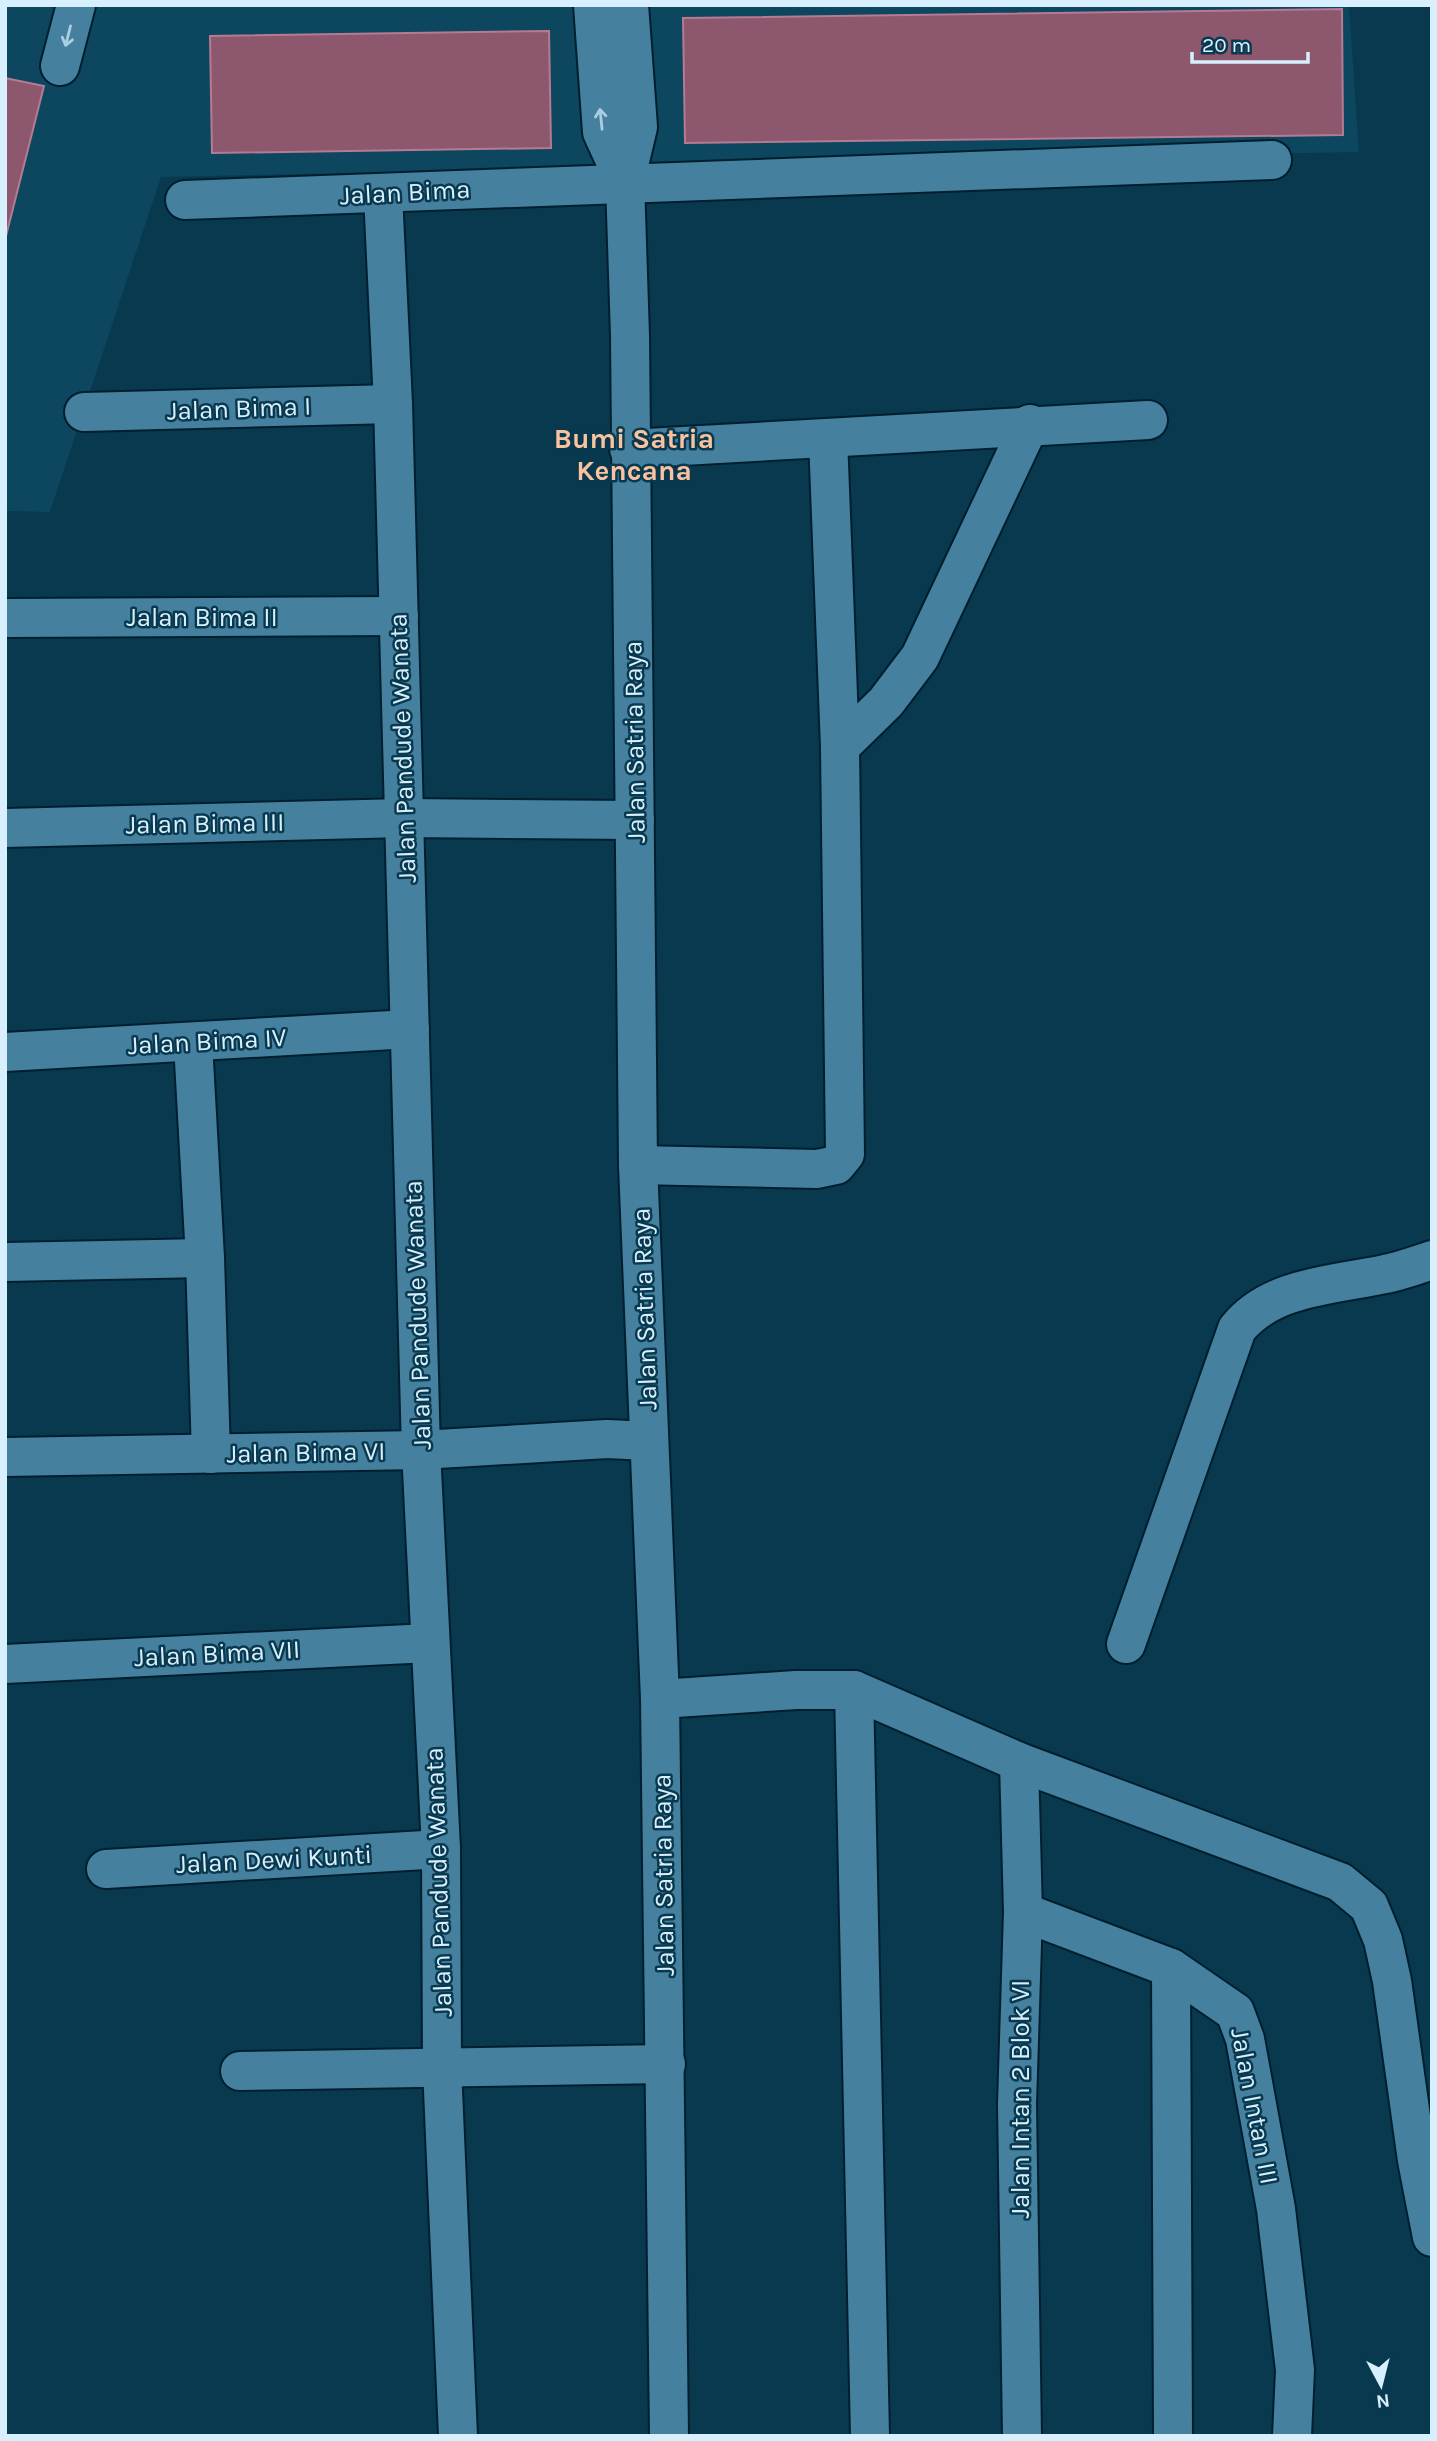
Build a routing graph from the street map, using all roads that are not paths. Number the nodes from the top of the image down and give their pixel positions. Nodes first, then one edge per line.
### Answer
1 (76, 5) edge
2 (593, 5) edge
3 (629, 5) edge
4 (60, 66) dead end
5 (1272, 160) dead end
6 (625, 182) junction
7 (383, 194) junction
8 (185, 200) dead end
9 (393, 404) junction
10 (84, 412) dead end
11 (1148, 420) dead end
12 (1030, 424) junction
13 (828, 438) junction
14 (629, 449) junction
15 (399, 616) junction
16 (5, 618) edge
17 (840, 747) junction
18 (404, 818) junction
19 (635, 820) junction
20 (5, 828) edge
21 (410, 1029) junction
22 (193, 1042) junction
23 (5, 1052) edge
24 (638, 1165) junction
25 (205, 1258) junction
26 (1432, 1259) edge
27 (5, 1262) edge
28 (649, 1441) junction
29 (421, 1450) junction
30 (211, 1454) junction
31 (5, 1457) edge
32 (429, 1643) junction
33 (1126, 1644) dead end
34 (5, 1664) edge
35 (854, 1690) junction
36 (660, 1699) junction
37 (1019, 1762) junction
38 (441, 1849) junction
39 (106, 1869) dead end
40 (1023, 1912) junction
41 (1171, 1968) junction
42 (666, 2064) junction
43 (442, 2067) junction
44 (240, 2071) dead end
45 (1432, 2237) edge
46 (458, 2436) edge
47 (668, 2436) edge
48 (870, 2436) edge
49 (1022, 2436) edge
50 (1172, 2436) edge
51 (1292, 2436) edge

1 -> 4 street
6 -> 2 street, Jalan Satria Raya
3 - 6 street, Jalan Satria Raya
5 - 6 street, Jalan Bima
6 - 7 street, Jalan Bima
6 - 14 street, Jalan Satria Raya
7 - 8 street, Jalan Bima
7 - 9 street, Jalan Pandude Wanata
9 - 10 street, Jalan Bima I
9 - 15 street, Jalan Pandude Wanata
11 - 12 street
12 - 13 street
12 - 17 street
13 - 14 street
13 - 17 street
14 - 19 street, Jalan Satria Raya
15 - 16 street, Jalan Bima II
15 - 18 street, Jalan Pandude Wanata
17 - 24 street
18 - 19 street, Jalan Bima III
18 - 20 street, Jalan Bima III
18 - 21 street, Jalan Pandude Wanata
19 - 24 street, Jalan Satria Raya
21 - 22 street, Jalan Bima IV
21 - 29 street, Jalan Pandude Wanata
22 - 23 street, Jalan Bima IV
22 - 25 street
24 - 28 street, Jalan Satria Raya
25 - 27 street
25 - 30 street
26 - 33 street
28 - 29 street, Jalan Bima VI
28 - 36 street, Jalan Satria Raya
29 - 30 street, Jalan Bima VI
29 - 32 street, Jalan Pandude Wanata
30 - 31 street, Jalan Bima VI
32 - 34 street, Jalan Bima VII
32 - 38 street, Jalan Pandude Wanata
35 - 36 street
35 - 37 street
35 - 48 street
36 - 42 street, Jalan Satria Raya
37 - 40 street, Jalan Intan 2 Blok VI
37 - 45 street
38 - 39 street, Jalan Dewi Kunti
38 - 43 street, Jalan Pandude Wanata
40 - 41 street, Jalan Intan III
40 - 49 street, Jalan Intan 2 Blok VI
41 - 50 street
41 - 51 street, Jalan Intan III
42 - 43 street
42 - 47 street, Jalan Satria Raya
43 - 44 street
43 - 46 street, Jalan Pandude Wanata

